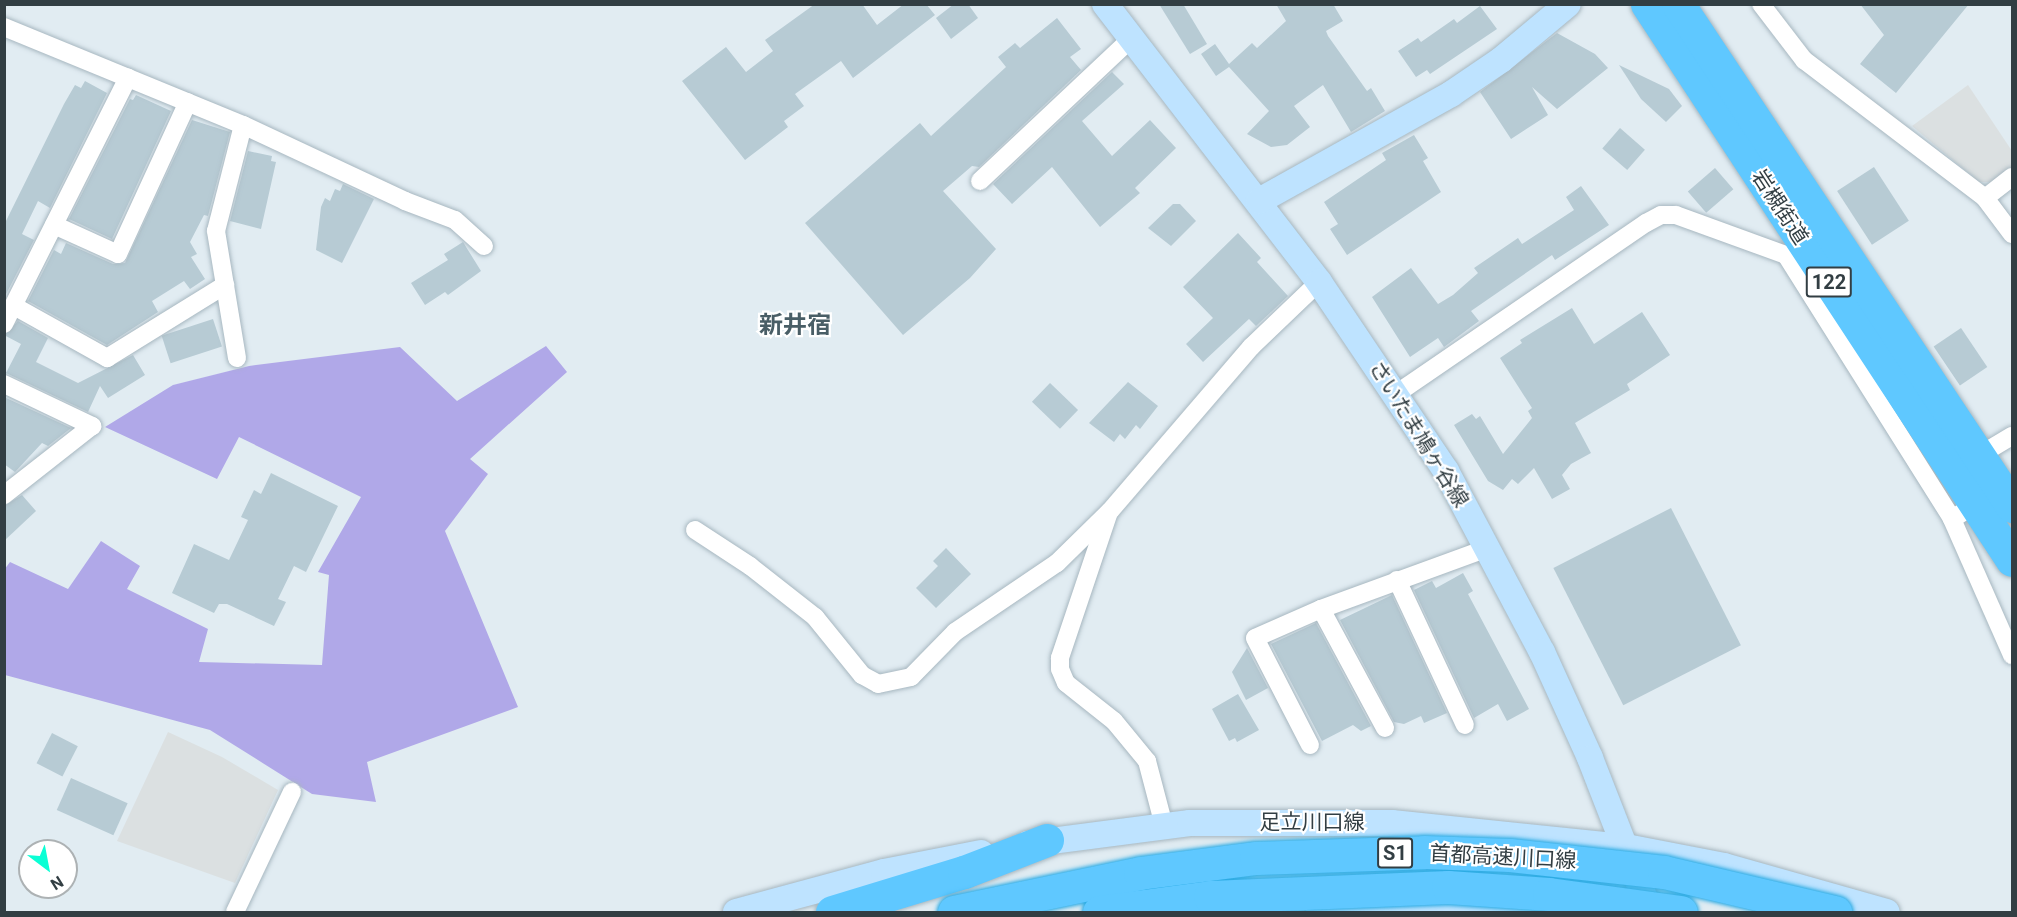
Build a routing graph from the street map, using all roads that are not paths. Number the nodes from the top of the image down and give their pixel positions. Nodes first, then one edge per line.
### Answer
1 (1105, 4) edge
2 (1568, 4) edge
3 (1647, 4) edge
4 (1678, 4) edge
5 (1761, 4) edge
6 (4, 27) edge
7 (1132, 38) junction
8 (128, 77) junction
9 (188, 102) junction
10 (243, 125) junction
11 (2013, 177) edge
12 (980, 181) dead end
13 (1985, 198) junction
14 (1259, 201) junction
15 (54, 225) junction
16 (2013, 234) edge
17 (484, 246) dead end
18 (1795, 249) junction
19 (1319, 282) junction
20 (225, 285) junction
21 (14, 306) junction
22 (4, 324) edge
23 (237, 358) dead end
24 (4, 384) edge
25 (1396, 394) junction
26 (2013, 436) edge
27 (1980, 455) junction
28 (4, 495) edge
29 (2013, 506) edge
30 (1110, 511) junction
31 (1964, 512) junction
32 (695, 530) dead end
33 (1488, 548) junction
34 (2013, 560) edge
35 (1397, 580) junction
36 (1321, 609) junction
37 (2013, 655) edge
38 (1465, 725) dead end
39 (1385, 728) dead end
40 (1310, 745) dead end
41 (292, 792) dead end
42 (1164, 826) junction
43 (1047, 840) junction
44 (1626, 847) junction
45 (235, 912) edge
46 (736, 912) edge
47 (832, 912) edge
48 (954, 912) edge
49 (1099, 912) edge
50 (1319, 912) edge
51 (1576, 912) edge
52 (1650, 912) edge
53 (1681, 912) edge
54 (1835, 912) edge
55 (1887, 912) edge

1 - 7 main road, さいたま鳩ヶ谷線
2 - 14 main road
3 - 18 highway, 岩槻街道 / 122
4 - 27 highway, 岩槻街道 / 122
5 - 13 street
6 - 8 street
7 - 12 street
7 - 14 main road, さいたま鳩ヶ谷線
8 - 9 street
8 - 15 street
9 - 10 street
9 - 15 street
10 - 17 street
10 - 20 street
11 - 13 street
13 - 16 street
14 - 19 main road, さいたま鳩ヶ谷線
15 - 21 street
18 - 25 street
18 - 31 highway, 岩槻街道 / 122
19 - 25 main road, さいたま鳩ヶ谷線
19 - 30 street
20 - 21 street
20 - 23 street
21 - 22 street
24 - 28 street
25 - 33 main road, さいたま鳩ヶ谷線
26 - 27 street
27 - 29 highway, 岩槻街道 / 122
30 - 32 street
30 - 42 street
31 - 34 highway, 岩槻街道 / 122
31 - 37 street
33 - 35 street
33 - 44 main road, さいたま鳩ヶ谷線
35 - 36 street
35 - 38 street
36 - 39 street
36 - 40 street
41 - 45 street
42 - 43 main road, 足立川口線
42 - 44 main road, 足立川口線
43 - 46 main road, 足立川口線
43 - 47 highway
44 - 52 main road, さいたま鳩ヶ谷線
44 - 55 main road, 足立川口線
48 - 54 highway, 首都高速川口線 / S1, bridge
49 - 53 highway, 首都高速川口線 / S1, bridge
50 - 51 main road

